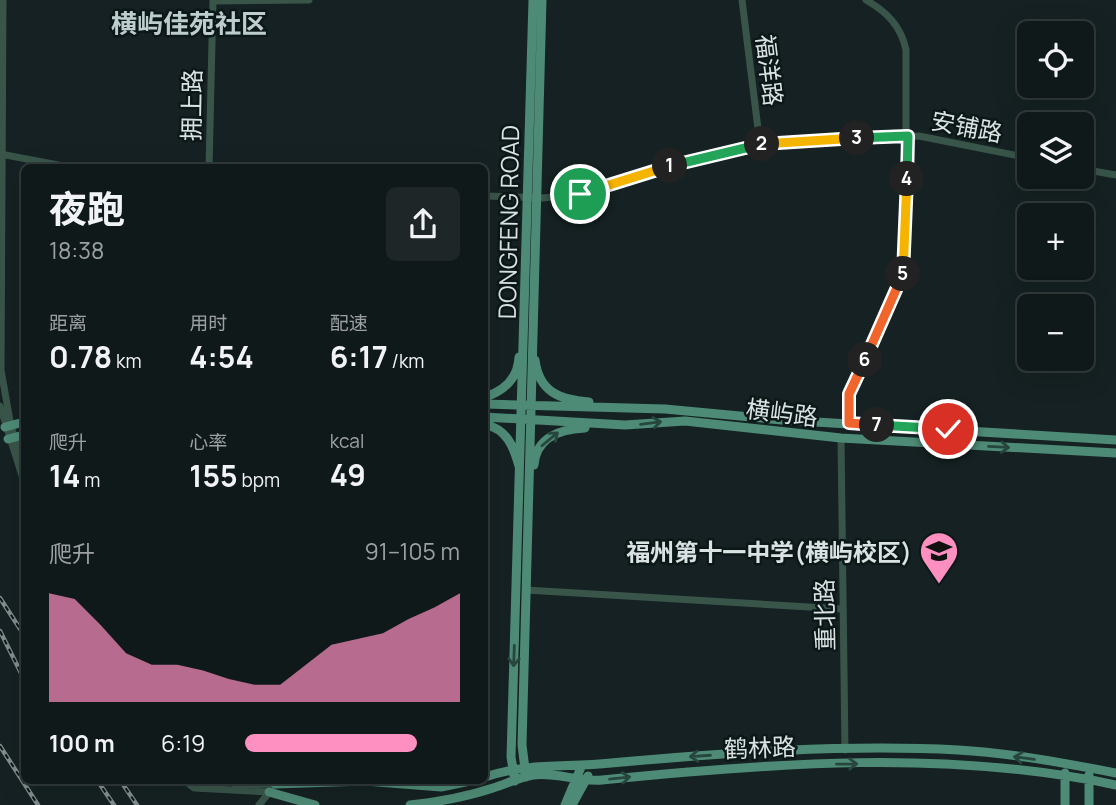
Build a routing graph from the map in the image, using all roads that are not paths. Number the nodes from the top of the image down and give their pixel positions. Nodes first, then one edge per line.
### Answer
1 (3, 0) edge
2 (213, 0) edge
3 (309, 0) edge
4 (533, 0) edge
5 (542, 0) edge
6 (742, 0) edge
7 (866, 0) edge
8 (908, 136) junction
9 (760, 145) junction
10 (1, 154) edge
11 (1017, 155) edge
12 (53, 164) edge
13 (209, 164) edge
14 (1094, 171) edge
15 (1116, 175) edge
16 (488, 196) edge
17 (532, 198) junction
18 (525, 311) junction
19 (532, 334) junction
20 (488, 396) edge
21 (488, 404) edge
22 (0, 406) edge
23 (526, 406) junction
24 (625, 408) junction
25 (488, 417) edge
26 (526, 419) junction
27 (21, 423) edge
28 (849, 423) junction
29 (488, 425) edge
30 (625, 425) junction
31 (8, 426) junction
32 (21, 436) edge
33 (11, 438) junction
34 (841, 438) junction
35 (1116, 440) edge
36 (1116, 453) edge
37 (21, 460) edge
38 (21, 472) edge
39 (521, 476) junction
40 (527, 525) junction
41 (526, 590) junction
42 (843, 610) junction
43 (845, 750) junction
44 (1065, 764) junction
45 (582, 765) junction
46 (523, 766) junction
47 (1089, 768) junction
48 (512, 769) junction
49 (1116, 773) edge
50 (488, 776) edge
51 (1065, 776) junction
52 (526, 777) junction
53 (583, 780) junction
54 (1089, 780) junction
55 (515, 781) junction
56 (190, 784) edge
57 (234, 784) edge
58 (325, 784) edge
59 (402, 784) edge
60 (455, 784) edge
61 (1116, 785) edge
62 (272, 788) junction
63 (259, 805) edge
64 (315, 805) edge
65 (410, 805) edge
66 (565, 805) edge
67 (572, 805) edge
68 (1065, 805) edge
69 (1089, 805) edge

1 - 10 street
2 - 3 street
2 - 13 street, 拥上路
4 - 17 main road, DONGFENG ROAD
5 - 17 main road, DONGFENG ROAD
6 - 9 street, 福洋路
7 - 8 street
8 - 9 street, 安铺路
8 - 11 street, 安铺路
8 - 28 street
9 - 17 street, 安铺路
10 - 12 street
10 - 31 street
14 - 15 street
16 - 17 street, 安铺路
17 - 18 main road, DONGFENG ROAD
17 - 19 main road, DONGFENG ROAD
18 - 20 main road
18 - 23 main road, DONGFENG ROAD
19 - 23 main road, DONGFENG ROAD
19 - 24 main road
21 - 23 main road, 横屿路
22 - 31 street
23 - 24 main road, 横屿路
23 - 26 main road, DONGFENG ROAD
24 - 28 main road, 横屿路
25 - 26 main road, 横屿路
26 - 30 main road, 横屿路
26 - 39 main road, DONGFENG ROAD
26 - 40 main road, DONGFENG ROAD
27 - 31 main road
28 - 35 main road, 横屿路
29 - 39 main road
30 -> 34 main road, 横屿路
40 -> 30 main road
31 - 33 street
32 - 33 main road
33 - 37 street
33 - 38 street
34 -> 36 main road, 横屿路
34 - 42 street, 重北路
39 -> 48 main road, DONGFENG ROAD
40 - 41 main road, DONGFENG ROAD
41 - 42 street
41 - 46 main road, DONGFENG ROAD
42 - 43 street, 重北路
44 -> 43 main road, 鹤林路
43 -> 45 main road, 鹤林路
44 - 47 main road, 鹤林路
44 - 51 main road
45 - 46 main road, 鹤林路
45 - 53 main road
46 - 48 main road, 鹤林路
46 - 52 main road, DONGFENG ROAD
47 - 49 main road, 鹤林路
47 - 54 main road
48 - 50 main road, 鹤林路
48 - 55 main road, DONGFENG ROAD
53 -> 51 main road, 鹤林路
51 - 54 main road, 鹤林路
51 - 68 main road
52 - 53 main road, 鹤林路
52 - 55 main road, 鹤林路
53 - 66 main road
53 - 67 main road
54 - 61 main road, 鹤林路
54 - 69 main road
55 - 65 main road, 鹤林路
56 - 62 street
57 - 62 street
58 - 62 main road
59 - 60 main road
62 - 63 street
62 - 64 main road

